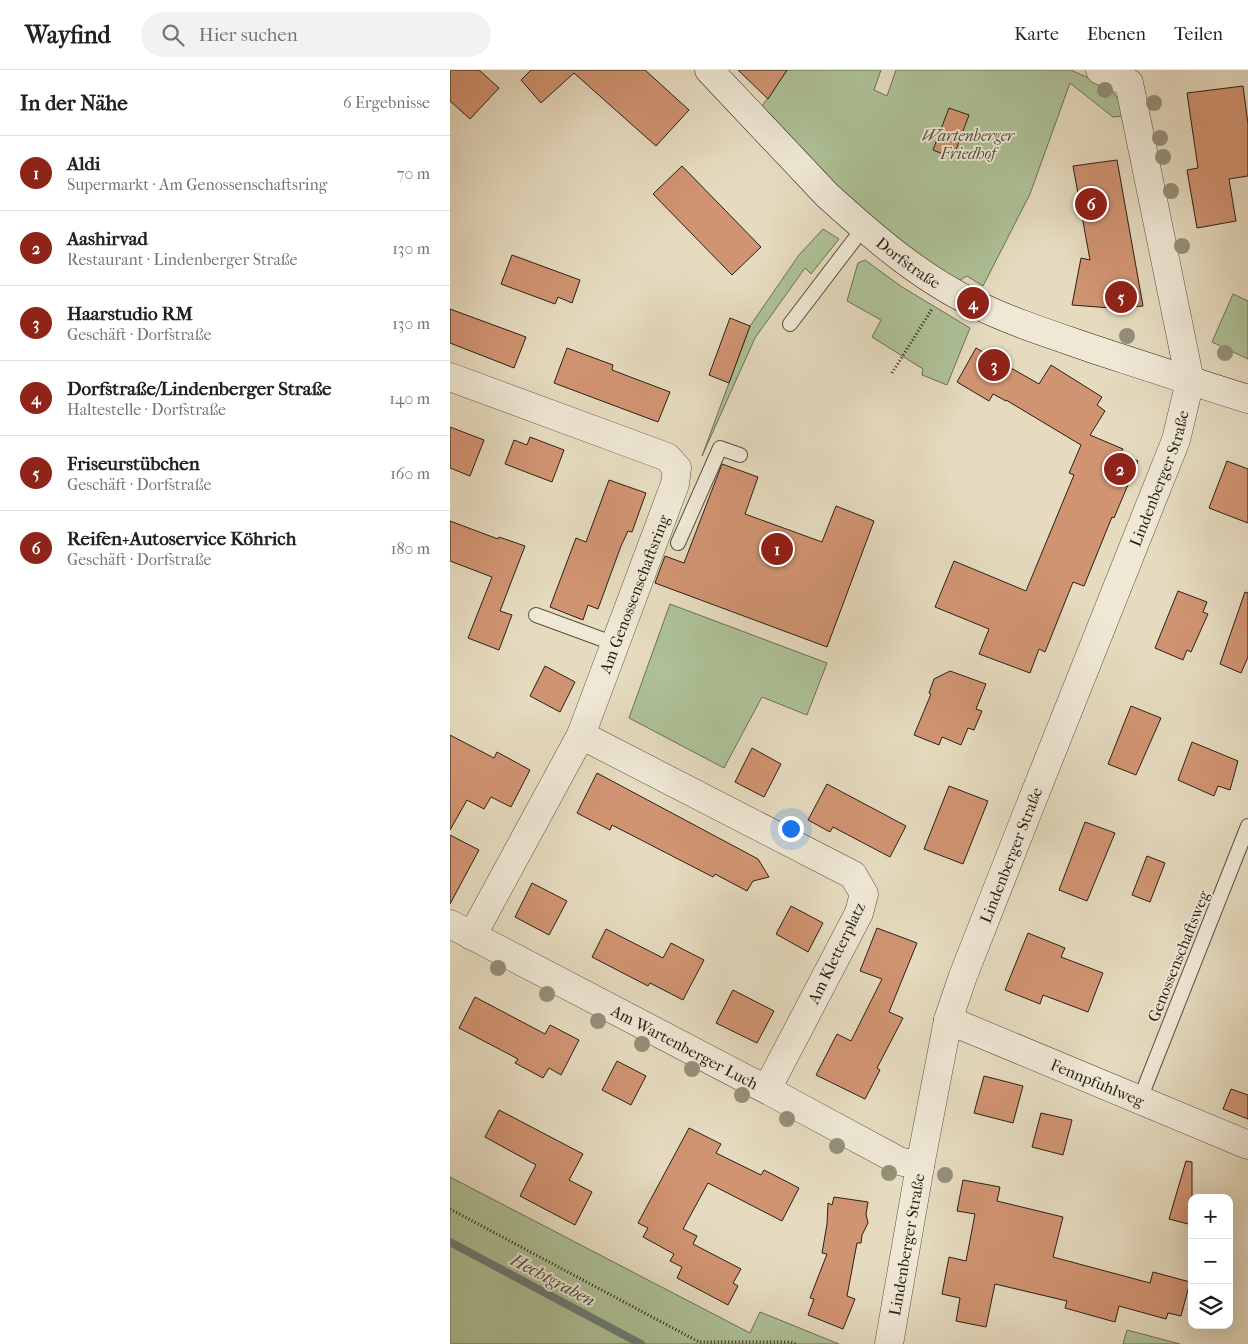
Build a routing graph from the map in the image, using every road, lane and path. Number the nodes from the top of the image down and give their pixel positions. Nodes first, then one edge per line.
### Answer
1 (709, 70) edge
2 (1100, 70) edge
3 (864, 227) junction
4 (946, 288) junction
5 (790, 324) dead end
6 (892, 373) dead end
7 (450, 377) edge
8 (1190, 381) junction
9 (1248, 399) edge
10 (740, 455) dead end
11 (678, 543) dead end
12 (536, 615) dead end
13 (615, 644) junction
14 (581, 735) junction
15 (1248, 826) edge
16 (461, 930) edge
17 (948, 1020) junction
18 (767, 1089) junction
19 (1140, 1099) junction
20 (1248, 1145) edge
21 (920, 1166) junction
22 (450, 1209) edge
23 (796, 1344) edge
24 (889, 1344) edge

1 - 3 street, Dorfstraße
2 - 8 street
3 - 4 street, Dorfstraße
3 - 5 lane
4 - 6 path
4 - 8 street, Dorfstraße
7 - 13 street, Am Genossenschaftsring
8 - 9 street, Dorfstraße
8 - 17 street, Lindenberger Straße
10 - 11 lane
12 - 13 lane
13 - 14 street, Am Genossenschaftsring
14 - 16 street, Am Genossenschaftsring
14 - 18 street, Am Kletterplatz
15 - 19 lane, Genossenschaftsweg
16 - 18 street, Am Wartenberger Luch
17 - 19 street, Fennpfuhlweg
17 - 21 street, Lindenberger Straße
18 - 21 street, Am Wartenberger Luch
19 - 20 street, Fennpfuhlweg
21 - 24 street, Lindenberger Straße
22 - 23 path

